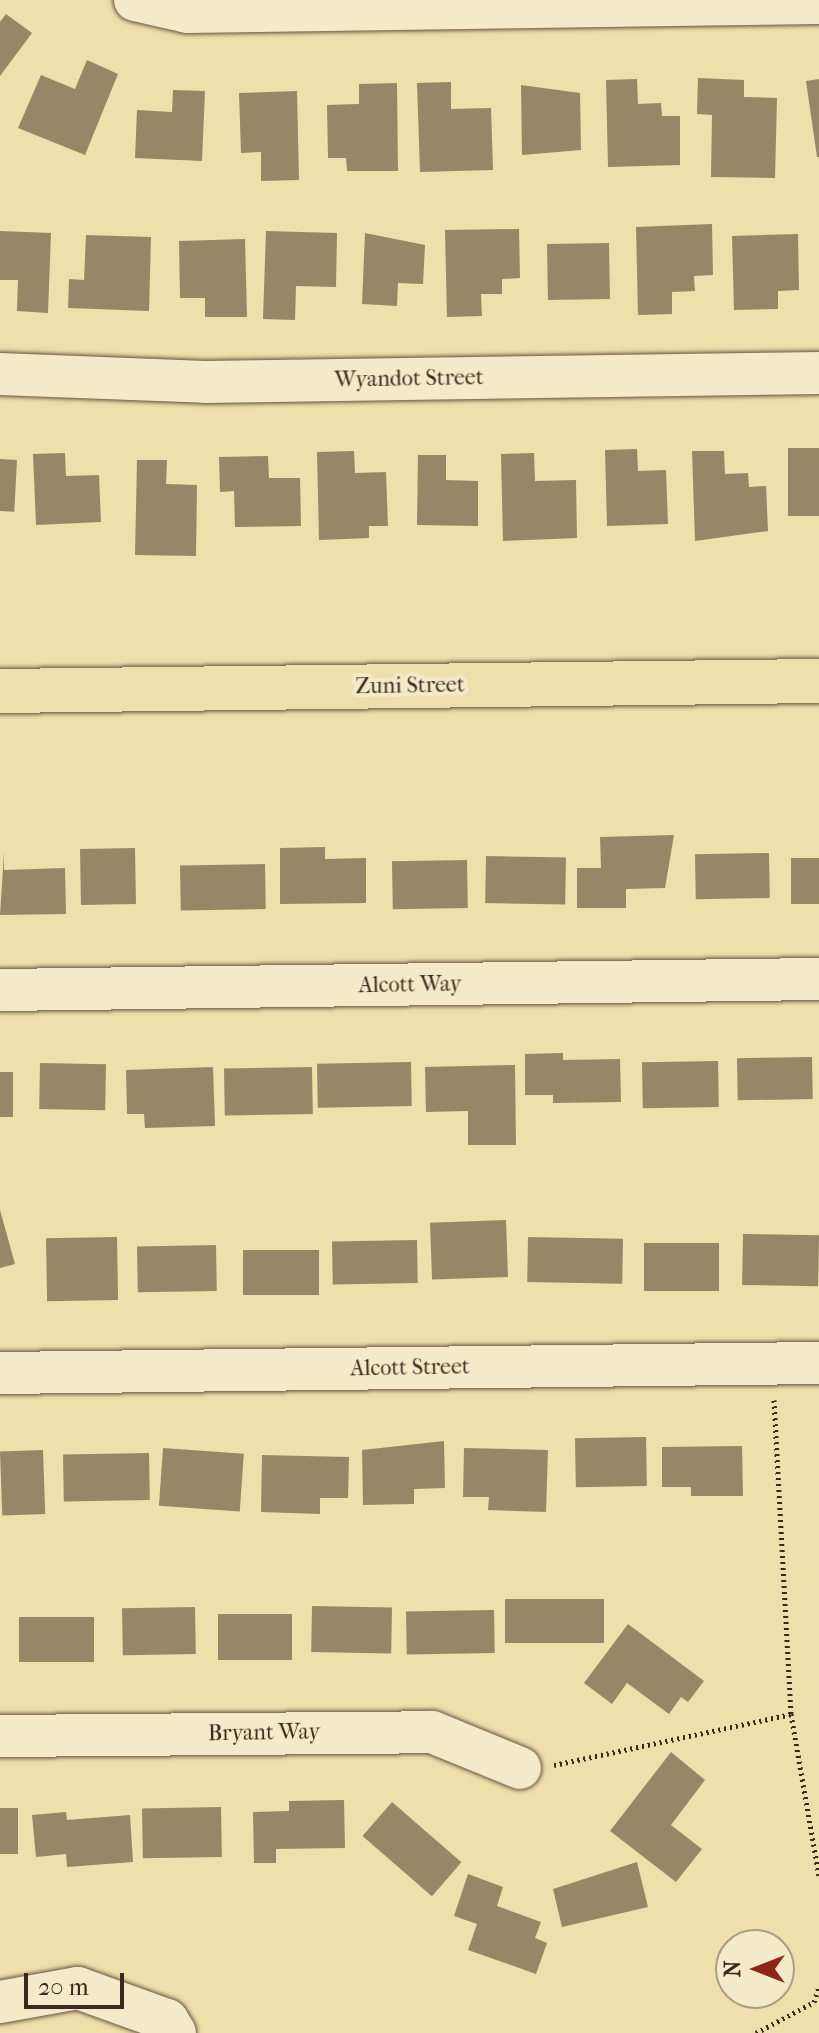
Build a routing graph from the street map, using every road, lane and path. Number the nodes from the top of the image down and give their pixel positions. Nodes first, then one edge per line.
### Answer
1 (135, 0) edge
2 (819, 3) edge
3 (819, 373) edge
4 (0, 374) edge
5 (819, 681) edge
6 (0, 691) edge
7 (819, 979) edge
8 (0, 990) edge
9 (772, 1363) junction
10 (819, 1363) edge
11 (0, 1373) edge
12 (791, 1714) junction
13 (0, 1736) edge
14 (520, 1768) joint
15 (819, 1876) edge
16 (819, 1987) edge
17 (0, 2002) edge
18 (175, 2033) edge
19 (756, 2033) edge

1 - 2 street
3 - 4 street, Wyandot Street
5 - 6 main road, Zuni Street
7 - 8 street, Alcott Way
9 - 10 street, Alcott Street
9 - 11 street, Alcott Street
9 - 12 path
12 - 14 path
12 - 15 path
13 - 14 street, Bryant Way
16 - 19 path
17 - 18 street

